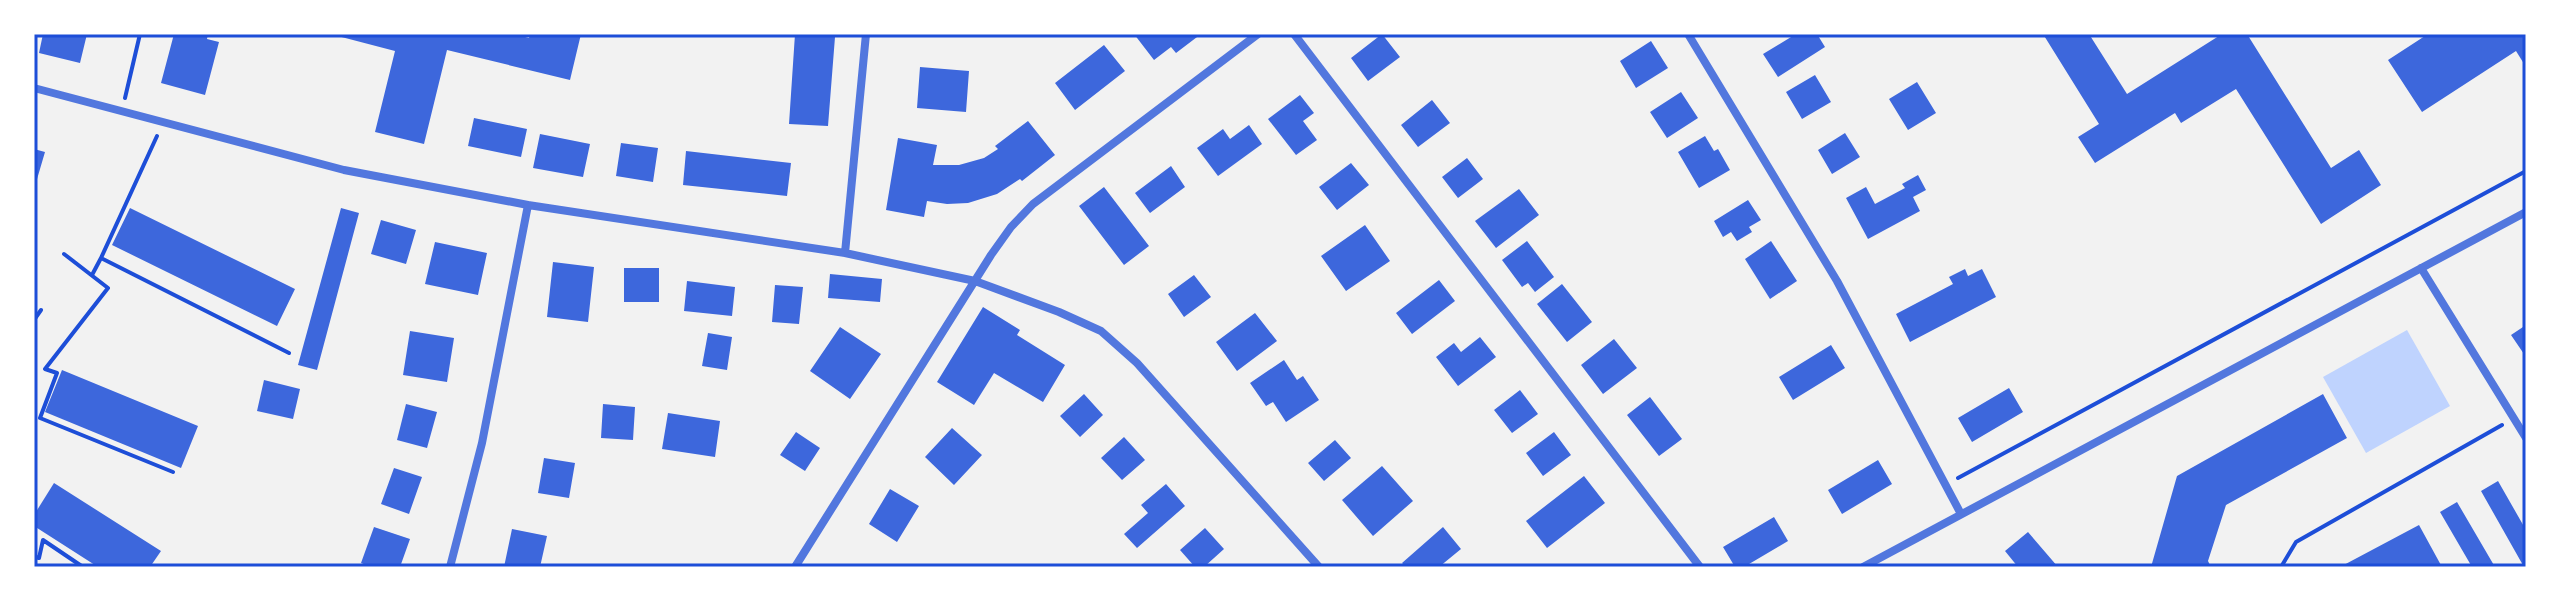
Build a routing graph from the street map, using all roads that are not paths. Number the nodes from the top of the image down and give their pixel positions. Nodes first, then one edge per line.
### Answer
1 (866, 34) edge
2 (1258, 34) edge
3 (1294, 34) edge
4 (1688, 34) edge
5 (34, 88) edge
6 (528, 205) junction
7 (2526, 212) edge
8 (845, 253) junction
9 (2421, 268) junction
10 (975, 281) junction
11 (2526, 438) edge
12 (1961, 514) junction
13 (450, 567) edge
14 (795, 567) edge
15 (1319, 567) edge
16 (1700, 567) edge
17 (1863, 567) edge

1 - 8 street
2 - 10 street
3 - 16 street
4 - 12 street
5 - 6 street
6 - 8 street
6 - 13 street
7 - 9 street
8 - 10 street
9 - 11 street
9 - 12 street
10 - 14 street
10 - 15 street
12 - 17 street

